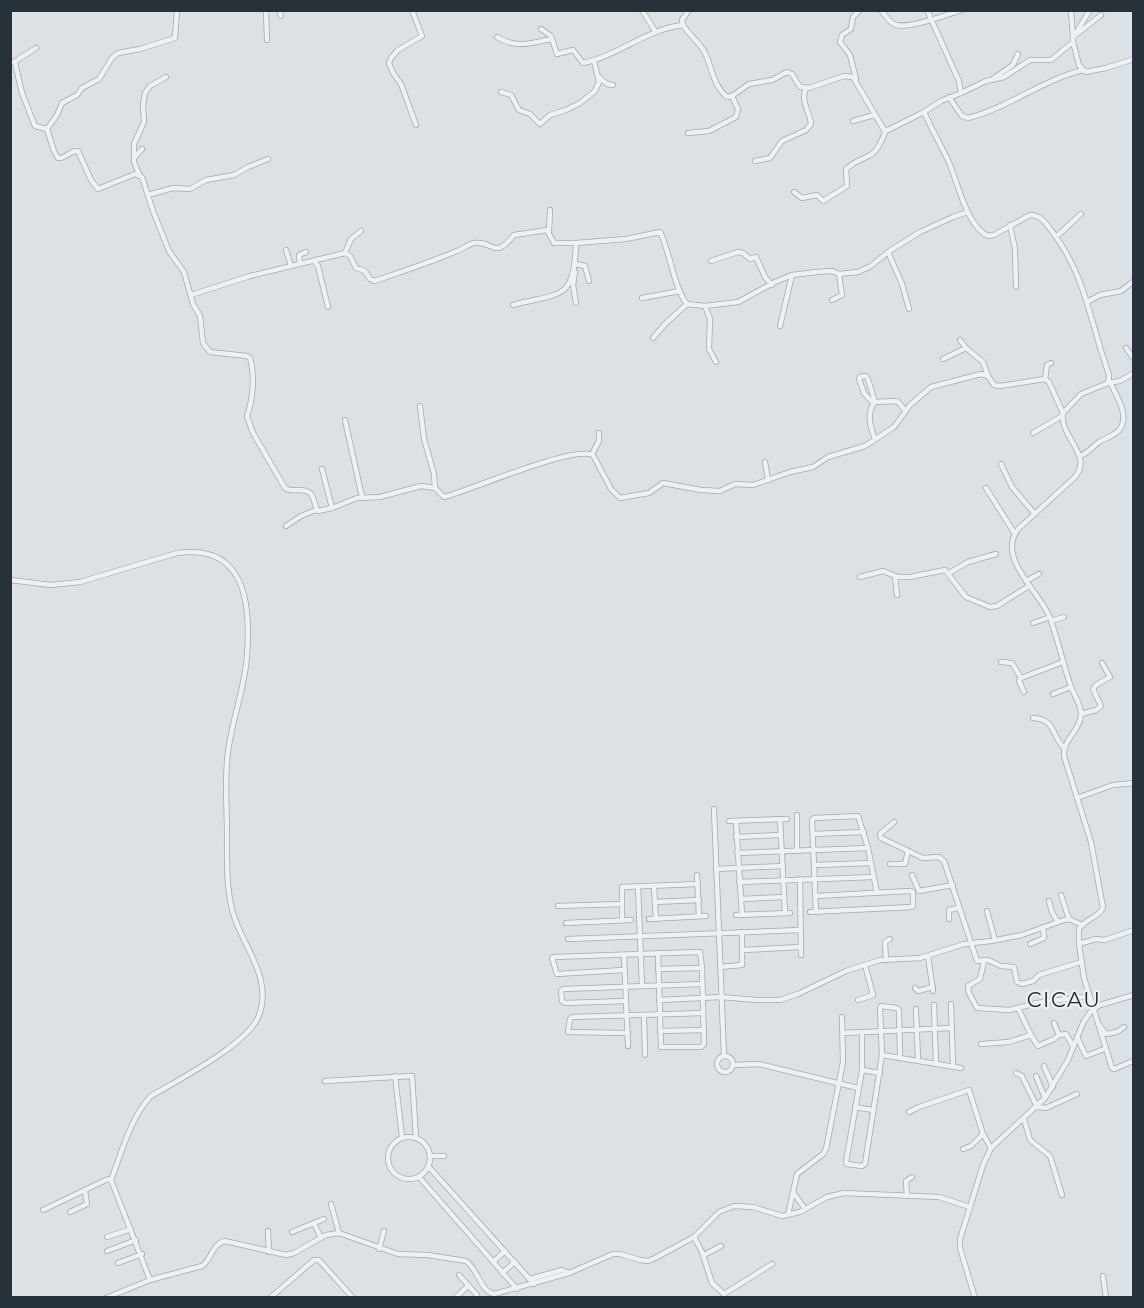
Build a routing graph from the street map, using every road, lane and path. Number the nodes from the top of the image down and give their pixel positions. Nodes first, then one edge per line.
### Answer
1 (177, 10) edge
2 (266, 10) edge
3 (412, 10) edge
4 (642, 10) edge
5 (689, 10) edge
6 (860, 10) edge
7 (881, 10) edge
8 (927, 10) edge
9 (962, 10) edge
10 (1071, 10) edge
11 (1090, 10) edge
12 (1101, 15) dead end
13 (931, 22) junction
14 (683, 25) junction
15 (541, 29) dead end
16 (655, 32) junction
17 (497, 37) dead end
18 (552, 39) junction
19 (1073, 39) junction
20 (267, 40) dead end
21 (36, 48) dead end
22 (556, 53) junction
23 (1018, 54) dead end
24 (548, 57) dead end
25 (1134, 59) edge
26 (12, 61) edge
27 (594, 61) junction
28 (1083, 70) junction
29 (166, 76) dead end
30 (599, 77) junction
31 (856, 79) junction
32 (992, 80) junction
33 (613, 85) dead end
34 (806, 88) junction
35 (501, 92) dead end
36 (961, 93) junction
37 (732, 96) junction
38 (949, 97) junction
39 (924, 112) junction
40 (874, 115) junction
41 (853, 121) dead end
42 (416, 125) dead end
43 (46, 129) junction
44 (886, 130) junction
45 (688, 133) dead end
46 (142, 149) dead end
47 (134, 158) junction
48 (268, 159) dead end
49 (755, 161) dead end
50 (139, 174) junction
51 (794, 192) dead end
52 (148, 195) junction
53 (550, 210) dead end
54 (968, 212) junction
55 (1081, 214) dead end
56 (1010, 225) junction
57 (361, 231) dead end
58 (549, 231) junction
59 (1056, 237) junction
60 (576, 243) junction
61 (286, 250) dead end
62 (306, 252) dead end
63 (888, 252) junction
64 (345, 253) junction
65 (314, 261) junction
66 (711, 261) dead end
67 (300, 264) junction
68 (575, 265) junction
69 (291, 266) junction
70 (839, 274) junction
71 (792, 275) junction
72 (1133, 281) edge
73 (590, 282) dead end
74 (772, 285) junction
75 (1016, 287) dead end
76 (680, 291) junction
77 (191, 295) junction
78 (642, 298) dead end
79 (832, 300) dead end
80 (1087, 302) junction
81 (576, 303) dead end
82 (513, 304) dead end
83 (687, 304) junction
84 (705, 306) junction
85 (328, 308) dead end
86 (909, 309) dead end
87 (780, 326) dead end
88 (653, 338) dead end
89 (960, 340) dead end
90 (966, 348) junction
91 (1126, 348) dead end
92 (943, 359) dead end
93 (1134, 359) edge
94 (716, 362) dead end
95 (1051, 363) dead end
96 (1134, 373) edge
97 (987, 376) junction
98 (1045, 379) junction
99 (1109, 383) junction
100 (875, 401) junction
101 (420, 406) dead end
102 (905, 410) junction
103 (1062, 415) junction
104 (345, 420) dead end
105 (599, 433) dead end
106 (1033, 433) dead end
107 (875, 439) junction
108 (592, 454) junction
109 (1080, 456) junction
110 (765, 462) dead end
111 (1001, 464) dead end
112 (322, 469) dead end
113 (768, 480) junction
114 (435, 488) junction
115 (986, 488) dead end
116 (362, 497) junction
117 (332, 508) junction
118 (316, 510) junction
119 (1034, 513) junction
120 (286, 526) dead end
121 (1015, 534) junction
122 (996, 554) dead end
123 (949, 573) junction
124 (1039, 574) dead end
125 (895, 576) junction
126 (860, 577) dead end
127 (10, 580) edge
128 (1028, 583) junction
129 (897, 595) dead end
130 (1064, 617) dead end
131 (1050, 619) junction
132 (1033, 622) dead end
133 (1001, 662) dead end
134 (1063, 662) junction
135 (1102, 663) dead end
136 (1021, 678) junction
137 (1071, 687) junction
138 (1024, 692) dead end
139 (1053, 693) dead end
140 (1081, 714) junction
141 (1034, 718) dead end
142 (1064, 748) junction
143 (1134, 783) edge
144 (1077, 798) junction
145 (714, 808) dead end
146 (797, 815) dead end
147 (780, 819) junction
148 (787, 819) dead end
149 (729, 821) dead end
150 (736, 821) junction
151 (894, 822) dead end
152 (864, 832) junction
153 (813, 834) junction
154 (780, 836) junction
155 (736, 837) junction
156 (868, 848) junction
157 (813, 850) junction
158 (797, 851) junction
159 (908, 851) junction
160 (781, 852) junction
161 (737, 853) junction
162 (871, 863) junction
163 (890, 864) dead end
164 (815, 865) junction
165 (783, 866) junction
166 (738, 868) junction
167 (716, 869) junction
168 (697, 875) dead end
169 (912, 875) dead end
170 (873, 877) junction
171 (800, 879) junction
172 (815, 879) junction
173 (783, 880) junction
174 (739, 882) junction
175 (698, 884) junction
176 (953, 885) junction
177 (638, 886) junction
178 (654, 886) junction
179 (877, 893) junction
180 (1061, 894) dead end
181 (816, 896) junction
182 (784, 897) junction
183 (741, 899) junction
184 (699, 900) junction
185 (1049, 901) dead end
186 (655, 902) junction
187 (622, 904) junction
188 (558, 906) dead end
189 (958, 908) junction
190 (987, 911) dead end
191 (736, 915) dead end
192 (742, 915) junction
193 (699, 916) junction
194 (706, 916) dead end
195 (649, 919) dead end
196 (656, 919) junction
197 (949, 919) dead end
198 (1069, 919) junction
199 (622, 920) junction
200 (631, 920) dead end
201 (1058, 922) junction
202 (566, 923) dead end
203 (1082, 925) junction
204 (1043, 927) junction
205 (800, 930) junction
206 (1134, 930) edge
207 (742, 933) junction
208 (719, 934) junction
209 (640, 937) junction
210 (568, 939) dead end
211 (890, 939) dead end
212 (995, 940) junction
213 (970, 943) junction
214 (1030, 944) dead end
215 (1079, 944) junction
216 (800, 947) junction
217 (743, 950) junction
218 (658, 953) junction
219 (640, 954) junction
220 (624, 955) junction
221 (801, 955) dead end
222 (928, 956) junction
223 (886, 960) junction
224 (984, 961) junction
225 (1081, 962) junction
226 (865, 965) junction
227 (720, 967) junction
228 (702, 968) junction
229 (658, 969) junction
230 (624, 970) junction
231 (702, 984) junction
232 (642, 986) junction
233 (659, 986) junction
234 (625, 987) junction
235 (915, 988) dead end
236 (1134, 995) edge
237 (1089, 996) junction
238 (721, 997) junction
239 (702, 998) junction
240 (659, 1000) junction
241 (858, 1000) dead end
242 (626, 1001) junction
243 (951, 1004) dead end
244 (934, 1005) dead end
245 (1018, 1008) junction
246 (1094, 1008) junction
247 (916, 1010) dead end
248 (703, 1013) junction
249 (659, 1014) junction
250 (644, 1015) junction
251 (627, 1016) junction
252 (842, 1017) dead end
253 (1097, 1022) junction
254 (1054, 1023) dead end
255 (1124, 1027) dead end
256 (951, 1028) junction
257 (934, 1029) junction
258 (704, 1030) junction
259 (899, 1030) junction
260 (917, 1030) junction
261 (660, 1031) junction
262 (862, 1032) junction
263 (881, 1032) junction
264 (628, 1033) junction
265 (843, 1033) junction
266 (1031, 1035) junction
267 (1059, 1035) junction
268 (1077, 1037) junction
269 (981, 1044) dead end
270 (628, 1046) dead end
271 (1073, 1046) junction
272 (1104, 1049) junction
273 (882, 1054) junction
274 (645, 1055) dead end
275 (724, 1056) junction
276 (900, 1058) junction
277 (918, 1060) junction
278 (1133, 1061) edge
279 (936, 1064) junction
280 (733, 1065) junction
281 (953, 1066) junction
282 (1044, 1066) dead end
283 (961, 1068) dead end
284 (862, 1070) junction
285 (880, 1073) junction
286 (1016, 1073) dead end
287 (396, 1076) junction
288 (1036, 1076) dead end
289 (325, 1081) dead end
290 (839, 1084) junction
291 (1053, 1087) junction
292 (858, 1088) junction
293 (1077, 1094) dead end
294 (1045, 1098) junction
295 (855, 1107) junction
296 (1037, 1107) junction
297 (873, 1110) junction
298 (909, 1112) dead end
299 (1024, 1119) junction
300 (983, 1134) junction
301 (402, 1137) junction
302 (416, 1138) junction
303 (991, 1148) junction
304 (963, 1149) dead end
305 (430, 1156) junction
306 (444, 1156) dead end
307 (428, 1166) junction
308 (419, 1177) junction
309 (912, 1177) dead end
310 (111, 1180) junction
311 (86, 1191) junction
312 (793, 1192) junction
313 (1062, 1195) dead end
314 (907, 1196) junction
315 (331, 1204) dead end
316 (970, 1208) junction
317 (805, 1209) junction
318 (43, 1210) dead end
319 (70, 1212) dead end
320 (788, 1215) junction
321 (324, 1219) dead end
322 (314, 1223) junction
323 (131, 1229) junction
324 (268, 1231) dead end
325 (384, 1231) dead end
326 (292, 1232) dead end
327 (339, 1233) junction
328 (107, 1237) dead end
329 (694, 1237) junction
330 (321, 1238) junction
331 (136, 1240) junction
332 (721, 1246) dead end
333 (379, 1249) junction
334 (107, 1251) dead end
335 (505, 1251) junction
336 (269, 1252) junction
337 (142, 1254) junction
338 (704, 1255) junction
339 (493, 1262) junction
340 (515, 1262) junction
341 (118, 1263) dead end
342 (772, 1264) dead end
343 (502, 1273) junction
344 (459, 1275) dead end
345 (1103, 1276) dead end
346 (150, 1280) junction
347 (532, 1281) junction
348 (468, 1286) junction
349 (517, 1289) junction
350 (477, 1296) dead end
351 (105, 1298) edge
352 (270, 1298) edge
353 (353, 1298) edge
354 (454, 1298) edge
355 (975, 1298) edge
356 (1106, 1298) edge

1 - 43 street
2 - 20 street
3 - 42 street
4 - 16 street
5 - 14 street
6 - 31 street
7 - 13 street
8 - 13 street
9 - 13 street
10 - 19 street
11 - 19 street
12 - 19 street
13 - 36 street
14 - 16 street
14 - 37 street
15 - 18 street
16 - 27 street
17 - 18 street
18 - 22 street
19 - 28 street
19 - 32 street
21 - 26 street
22 - 24 street
22 - 27 street
23 - 32 street
25 - 28 street
26 - 43 street
27 - 30 street
28 - 38 street
29 - 47 street
30 - 33 street
30 - 35 street
31 - 34 street
31 - 40 street
32 - 36 street
34 - 37 street
34 - 49 street
36 - 38 street
37 - 45 street
38 - 39 street
39 - 44 street
39 - 54 street
40 - 41 street
40 - 44 street
43 - 50 street
44 - 51 street
46 - 47 street
47 - 50 street
48 - 52 street
50 - 52 street
52 - 77 street
53 - 58 street
54 - 56 street
54 - 63 street
55 - 59 street
56 - 59 street
56 - 75 street
57 - 64 street
58 - 60 street
58 - 64 street
59 - 80 street
60 - 68 street
60 - 76 street
61 - 69 street
62 - 67 street
63 - 70 street
63 - 86 street
64 - 65 street
65 - 67 street
65 - 85 street
66 - 74 street
67 - 69 street
68 - 73 street
68 - 81 street
68 - 82 street
69 - 77 street
70 - 71 street
70 - 79 street
71 - 74 street
71 - 87 street
72 - 80 street
74 - 84 street
76 - 78 street
76 - 83 street
77 - 118 street
80 - 99 street
83 - 84 street
83 - 88 street
84 - 94 street
89 - 90 street
90 - 92 street
90 - 97 street
91 - 93 street
95 - 98 street
96 - 99 street
97 - 98 street
97 - 102 street
98 - 103 street
99 - 103 street
99 - 109 street
100 - 100 street
100 - 102 street
100 - 107 street
101 - 114 street
102 - 107 street
103 - 106 street
103 - 109 street
104 - 116 street
105 - 108 street
107 - 113 street
108 - 113 street
108 - 114 street
109 - 119 street
110 - 113 street
111 - 119 street
112 - 117 street
114 - 116 street
115 - 121 street
116 - 117 street
117 - 118 street
118 - 120 street
119 - 121 street
121 - 128 street
122 - 123 street
123 - 125 street
123 - 128 street
124 - 128 street
125 - 126 street
125 - 129 street
127 - 310 street
128 - 131 street
130 - 131 street
131 - 132 street
131 - 134 street
133 - 136 street
134 - 136 street
134 - 137 street
135 - 140 street
136 - 138 street
137 - 139 street
137 - 140 street
140 - 142 street
141 - 142 street
142 - 144 street
143 - 144 street
144 - 203 street
145 - 167 street
146 - 158 street
147 - 148 street
147 - 150 street
147 - 154 street
149 - 150 street
150 - 155 street
151 - 159 street
152 - 153 street
152 - 153 street
152 - 156 street
153 - 157 street
154 - 155 street
154 - 160 street
155 - 161 street
156 - 157 street
156 - 162 street
157 - 158 street
157 - 164 street
158 - 160 street
159 - 163 street
159 - 176 street
160 - 161 street
160 - 165 street
161 - 166 street
162 - 164 street
162 - 170 street
164 - 172 street
165 - 166 street
165 - 173 street
166 - 167 street
166 - 174 street
167 - 208 street
168 - 175 street
169 - 176 street
170 - 172 street
170 - 179 street
171 - 172 street
171 - 173 street
171 - 205 street
172 - 181 street
173 - 174 street
173 - 182 street
174 - 183 street
175 - 178 street
175 - 184 street
176 - 189 street
177 - 178 street
177 - 187 street
177 - 209 street
178 - 186 street
179 - 181 street
179 - 181 street
180 - 198 street
182 - 183 street
182 - 192 street
183 - 192 street
184 - 186 street
184 - 193 street
185 - 201 street
186 - 196 street
187 - 188 street
187 - 199 street
189 - 197 street
189 - 213 street
190 - 212 street
191 - 192 street
193 - 194 street
193 - 196 street
195 - 196 street
198 - 201 street
198 - 203 street
199 - 200 street
199 - 202 street
201 - 204 street
203 - 215 street
204 - 212 street
204 - 214 street
205 - 207 street
205 - 216 street
206 - 215 street
207 - 208 street
207 - 217 street
208 - 209 street
208 - 227 street
209 - 210 street
209 - 219 street
211 - 223 street
212 - 213 street
213 - 222 street
213 - 224 street
215 - 225 street
216 - 217 street
216 - 221 street
217 - 227 street
218 - 219 street
218 - 228 street
218 - 229 street
219 - 220 street
219 - 232 street
220 - 230 street
220 - 230 street
222 - 223 street
222 - 235 street
223 - 226 street
224 - 225 street
224 - 245 street
225 - 237 street
226 - 238 street
226 - 241 street
227 - 238 street
228 - 229 street
228 - 231 street
229 - 233 street
230 - 234 street
231 - 233 street
231 - 239 street
232 - 233 street
232 - 234 street
233 - 240 street
234 - 242 street
234 - 242 street
236 - 246 street
237 - 245 street
237 - 246 street
238 - 239 street
238 - 275 street
239 - 240 street
239 - 248 street
240 - 249 street
242 - 251 street
243 - 256 street
244 - 257 street
245 - 266 street
246 - 253 street
246 - 268 street
247 - 260 street
248 - 249 street
248 - 258 street
249 - 250 street
249 - 261 street
250 - 251 street
250 - 274 street
251 - 264 street
251 - 264 street
252 - 265 street
253 - 255 street
253 - 272 street
254 - 267 street
256 - 257 street
256 - 281 street
257 - 260 street
257 - 279 street
258 - 261 street
258 - 261 street
259 - 260 street
259 - 263 street
259 - 263 street
259 - 276 street
260 - 277 street
262 - 263 street
262 - 265 street
262 - 284 street
263 - 273 street
264 - 270 street
265 - 290 street
266 - 267 street
266 - 269 street
267 - 271 street
268 - 271 street
268 - 272 street
271 - 291 street
272 - 278 street
273 - 276 street
273 - 285 street
275 - 280 street
275 - 280 street
276 - 277 street
277 - 279 street
279 - 281 street
280 - 290 street
281 - 283 street
282 - 291 street
284 - 285 street
284 - 292 street
285 - 297 street
286 - 296 street
287 - 289 street
287 - 301 street
287 - 302 street
288 - 294 street
290 - 292 street
290 - 312 street
291 - 294 street
292 - 295 street
293 - 296 street
294 - 296 street
295 - 297 street
295 - 297 street
296 - 299 street
298 - 300 street
299 - 303 street
299 - 313 street
300 - 303 street
300 - 304 street
301 - 302 street
301 - 308 street
302 - 305 street
303 - 316 street
305 - 306 street
305 - 307 street
307 - 308 street
307 - 335 street
308 - 339 street
309 - 314 street
310 - 311 street
310 - 323 street
311 - 318 street
311 - 319 street
312 - 317 street
312 - 320 street
314 - 316 street
314 - 317 street
315 - 327 street
316 - 355 street
317 - 320 street
320 - 329 street
321 - 322 street
322 - 326 street
322 - 330 street
323 - 328 street
323 - 331 street
324 - 336 street
325 - 333 street
327 - 330 street
327 - 333 street
329 - 338 street
329 - 347 street
330 - 336 street
331 - 334 street
331 - 337 street
332 - 338 street
333 - 349 street
335 - 339 street
335 - 340 street
336 - 346 street
337 - 341 street
337 - 346 street
338 - 342 street
339 - 343 street
340 - 343 street
340 - 347 street
343 - 349 street
344 - 348 street
345 - 356 street
346 - 351 street
347 - 349 street
348 - 350 street
348 - 354 street
352 - 353 street

